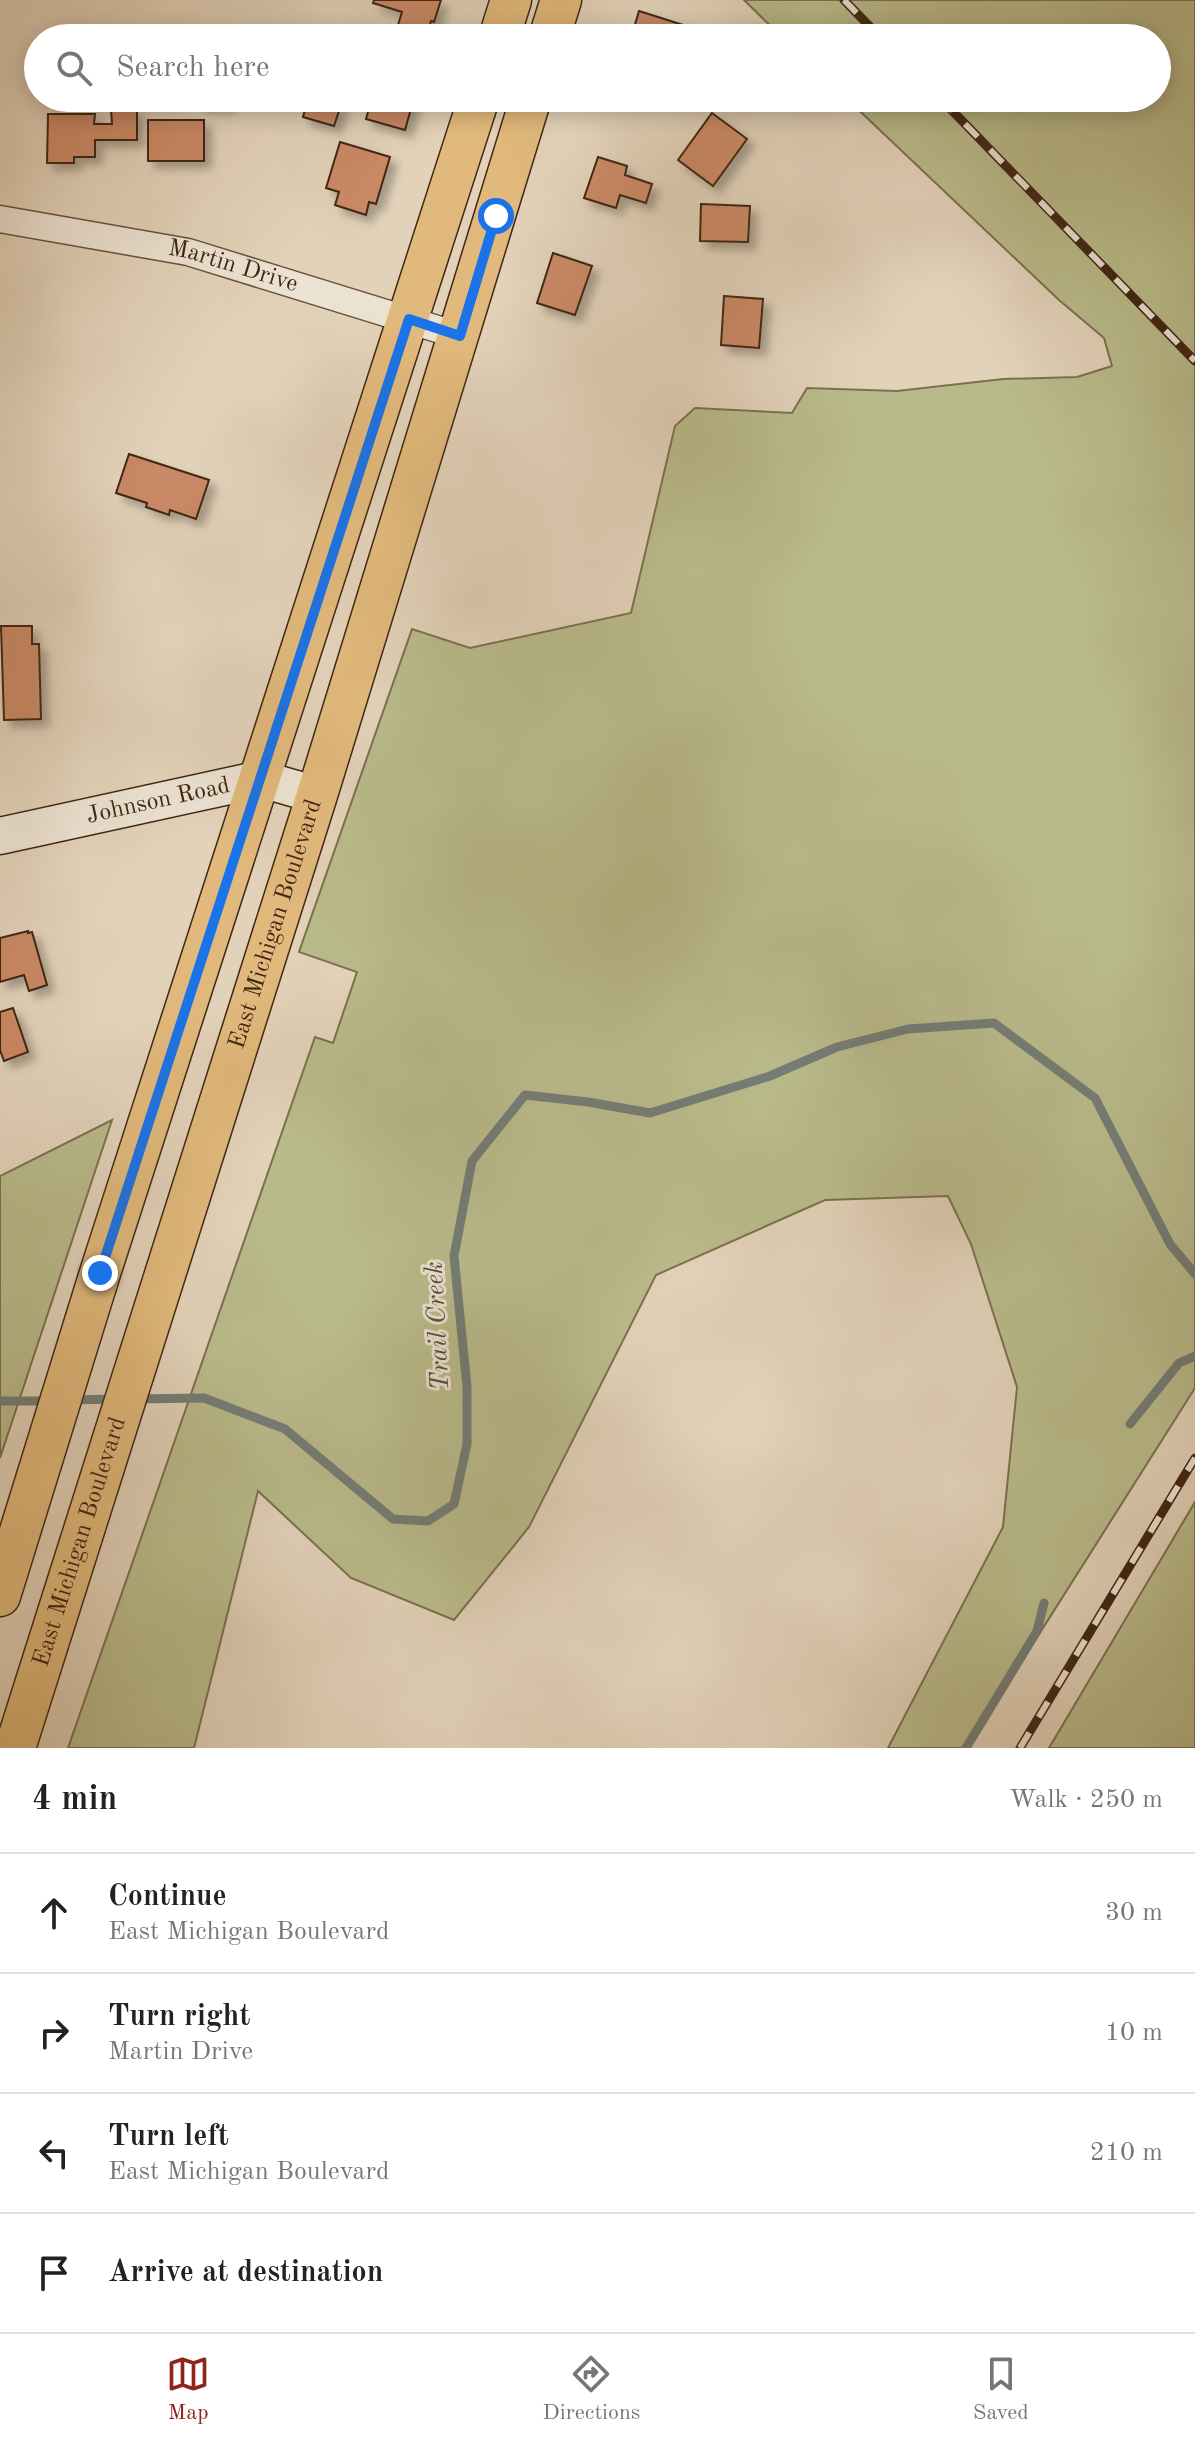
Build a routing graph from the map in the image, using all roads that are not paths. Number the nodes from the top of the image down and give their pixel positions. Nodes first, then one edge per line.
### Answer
1 (511, 0) edge
2 (561, 0) edge
3 (503, 24) edge
4 (553, 24) edge
5 (475, 112) edge
6 (527, 112) edge
7 (0, 219) edge
8 (409, 319) junction
9 (460, 336) junction
10 (261, 779) junction
11 (317, 795) junction
12 (0, 836) edge
13 (0, 1596) edge
14 (15, 1748) edge

1 - 3 main road
2 - 4 main road
5 - 8 main road
6 - 9 main road, East Michigan Boulevard
7 - 8 street, Martin Drive
8 - 9 street, Martin Drive
8 - 10 main road
9 - 11 main road, East Michigan Boulevard
10 - 11 main road, Johnson Road
10 - 12 main road, Johnson Road
10 - 13 main road
11 - 14 main road, East Michigan Boulevard

